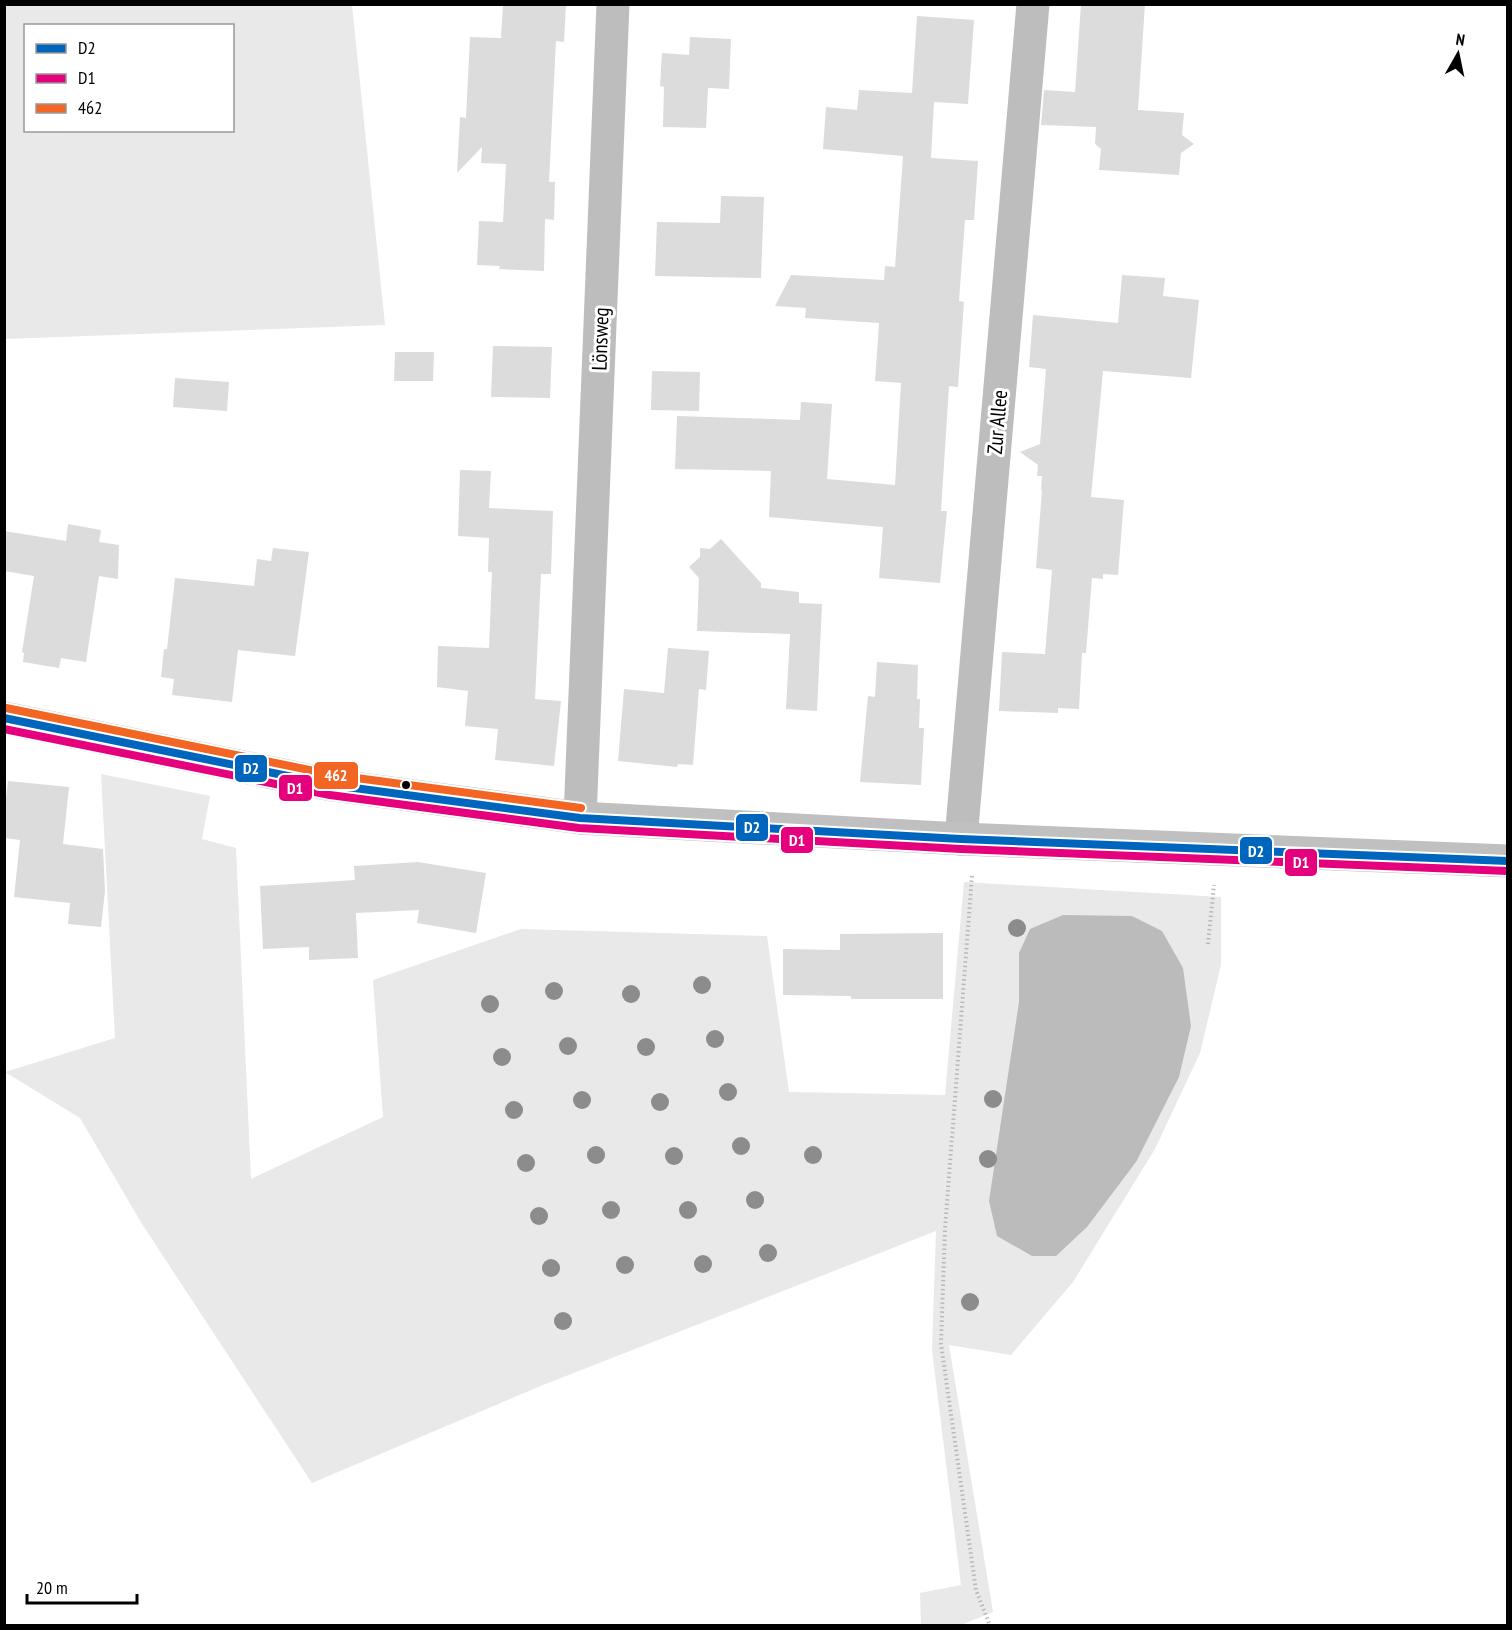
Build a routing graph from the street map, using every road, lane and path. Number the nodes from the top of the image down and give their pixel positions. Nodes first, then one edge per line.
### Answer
1 (613, 4) edge
2 (1034, 4) edge
3 (4, 718) edge
4 (580, 818) junction
5 (968, 839) junction
6 (1217, 848) junction
7 (1508, 861) edge
8 (1208, 944) dead end
9 (990, 1626) edge

1 - 4 street, Lönsweg
2 - 5 street, Zur Allee
3 - 4 main road
4 - 5 main road
5 - 6 main road
5 - 9 path
6 - 7 main road
6 - 8 path

